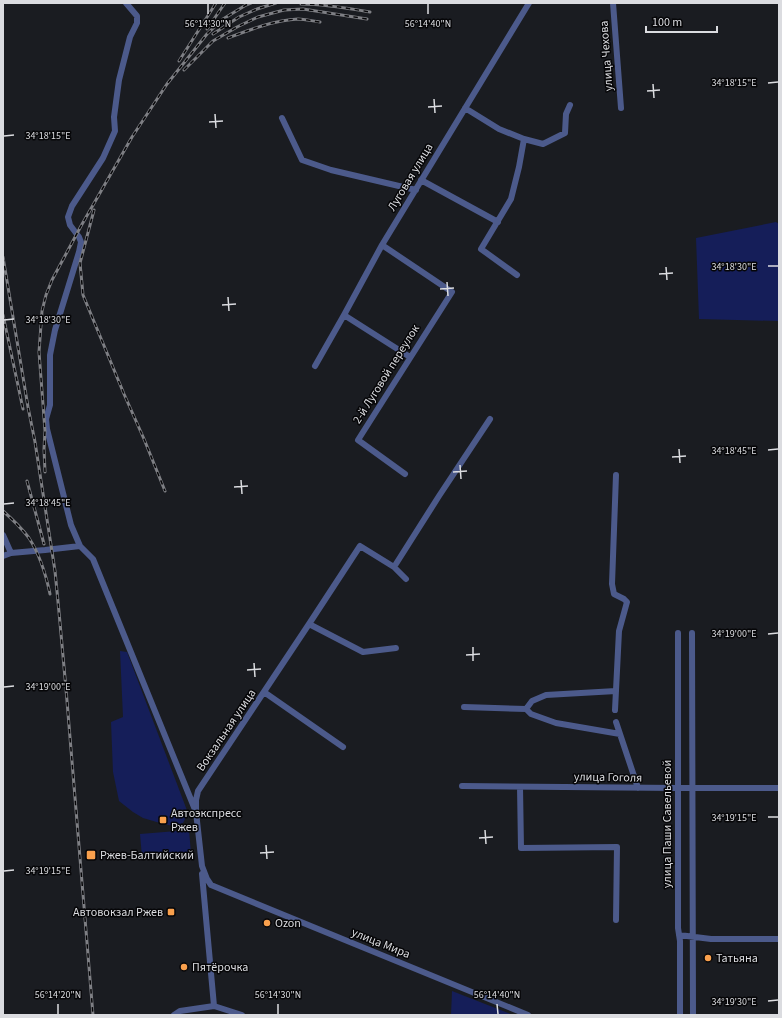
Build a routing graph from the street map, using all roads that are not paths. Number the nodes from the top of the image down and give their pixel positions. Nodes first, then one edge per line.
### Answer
1 (126, 3) edge
2 (529, 3) edge
3 (613, 3) edge
4 (570, 105) dead end
5 (465, 108) junction
6 (621, 108) dead end
7 (282, 118) dead end
8 (524, 139) junction
9 (421, 180) junction
10 (416, 190) junction
11 (498, 222) junction
12 (382, 245) junction
13 (518, 276) dead end
14 (344, 315) junction
15 (410, 357) junction
16 (315, 366) dead end
17 (490, 419) dead end
18 (405, 474) dead end
19 (616, 475) dead end
20 (3, 535) edge
21 (80, 546) junction
22 (11, 553) junction
23 (3, 556) edge
24 (394, 566) junction
25 (406, 580) dead end
26 (309, 624) junction
27 (678, 633) dead end
28 (692, 633) dead end
29 (396, 648) dead end
30 (616, 691) junction
31 (264, 692) junction
32 (464, 707) dead end
33 (526, 709) junction
34 (615, 710) dead end
35 (616, 722) dead end
36 (620, 734) junction
37 (343, 747) dead end
38 (462, 786) dead end
39 (520, 787) junction
40 (638, 788) junction
41 (678, 788) junction
42 (693, 788) junction
43 (779, 788) edge
44 (196, 812) junction
45 (202, 866) junction
46 (226, 891) junction
47 (204, 896) junction
48 (616, 920) dead end
49 (679, 935) junction
50 (693, 936) junction
51 (779, 939) edge
52 (214, 1006) junction
53 (174, 1015) edge
54 (242, 1015) edge
55 (528, 1015) edge
56 (680, 1015) edge
57 (693, 1015) edge

1 - 21 street
2 - 5 street, Луговая улица
3 - 6 street, улица Чехова
4 - 8 street
5 - 8 street
5 - 9 street, Луговая улица
7 - 10 street
8 - 11 street
9 - 10 street, Луговая улица
9 - 11 street
10 - 12 street, Луговая улица
11 - 13 street
12 - 14 street, Луговая улица
12 - 15 street, 2-й Луговой переулок
14 - 15 street
14 - 16 street, Луговая улица
15 - 18 street, 2-й Луговой переулок
17 - 24 street
19 - 30 street
20 - 22 street
21 - 22 street
21 - 44 street
22 - 23 street
24 - 25 street
24 - 26 street, Вокзальная улица
26 - 29 street
26 - 31 street, Вокзальная улица
27 - 41 street, улица Паши Савельевой
28 - 42 street
30 - 33 street
30 - 34 street
31 - 37 street
31 - 44 street, Вокзальная улица
32 - 33 street
33 - 36 street
35 - 36 street
36 - 40 street
38 - 39 street, улица Гоголя
39 - 40 street, улица Гоголя
39 - 48 street
40 - 41 street, улица Гоголя
41 - 42 street, улица Гоголя
41 - 49 street, улица Паши Савельевой
42 - 43 street, улица Гоголя
42 - 50 street
44 - 45 street, Вокзальная улица
45 - 46 street, Вокзальная улица
45 - 47 street
46 - 47 street
46 - 55 street, улица Мира
47 - 52 street
49 - 50 street
49 - 56 street, улица Паши Савельевой
50 - 51 street
50 - 57 street
52 - 53 street
52 - 54 street

